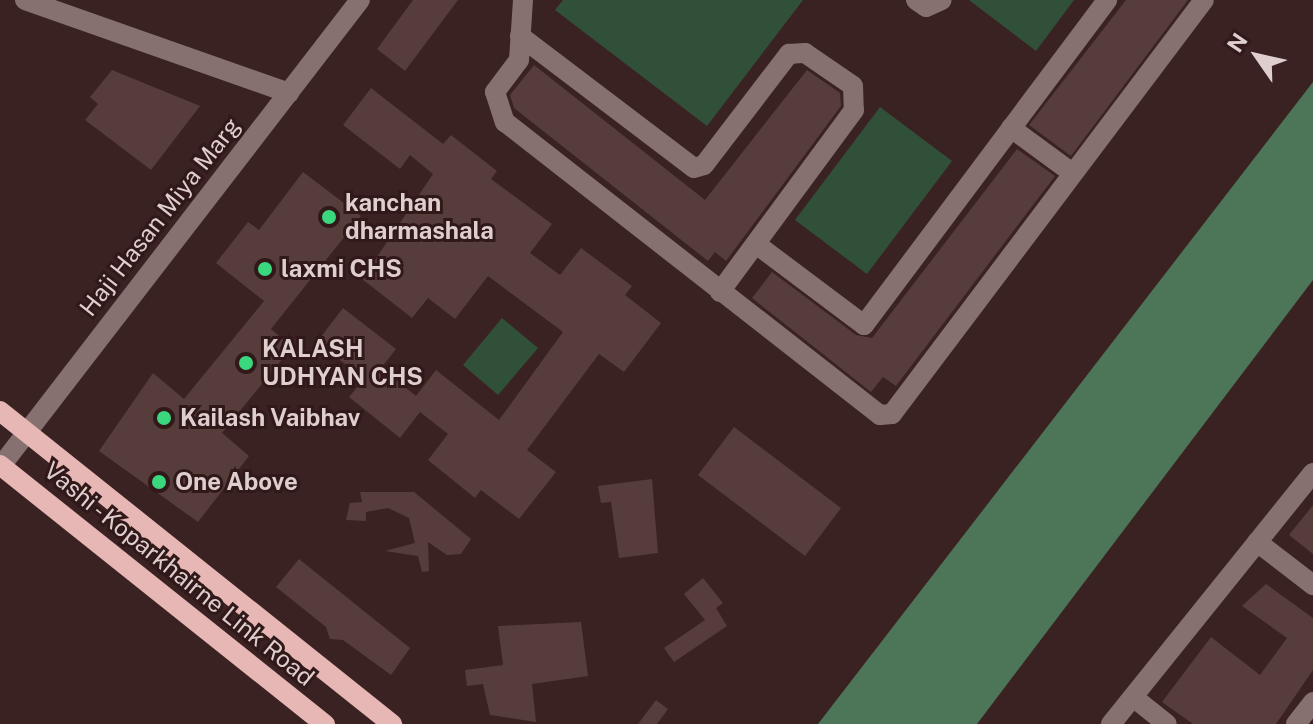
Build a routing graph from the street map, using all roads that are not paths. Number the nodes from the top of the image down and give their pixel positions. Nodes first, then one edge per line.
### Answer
1 (25, 0) edge
2 (360, 0) edge
3 (523, 0) edge
4 (916, 0) edge
5 (942, 0) edge
6 (1107, 0) edge
7 (1204, 0) edge
8 (520, 36) junction
9 (289, 93) junction
10 (1011, 128) junction
11 (1071, 172) junction
12 (756, 244) junction
13 (720, 292) junction
14 (0, 411) edge
15 (27, 431) junction
16 (0, 465) edge
17 (1313, 473) edge
18 (1257, 542) junction
19 (1313, 585) edge
20 (1133, 697) junction
21 (1313, 702) edge
22 (325, 724) edge
23 (392, 724) edge
24 (1111, 724) edge
25 (1167, 724) edge
26 (1296, 724) edge

1 - 9 street
2 - 9 street, Haji Hasan Miya Marg
3 - 8 street
4 - 5 street
6 - 10 street
7 - 11 street
8 - 12 street
8 - 13 street
9 - 15 street, Haji Hasan Miya Marg
10 - 11 street
10 - 12 street
11 - 13 street
12 - 13 street
14 - 15 main road, Vashi - Koparkhairne Link Road
15 - 16 street, Haji Hasan Miya Marg
15 - 23 main road, Vashi - Koparkhairne Link Road
16 - 22 main road, Vashi - Koparkhairne Link Road
17 - 18 street
18 - 19 street
18 - 20 street
20 - 24 street
20 - 25 street
21 - 26 street

